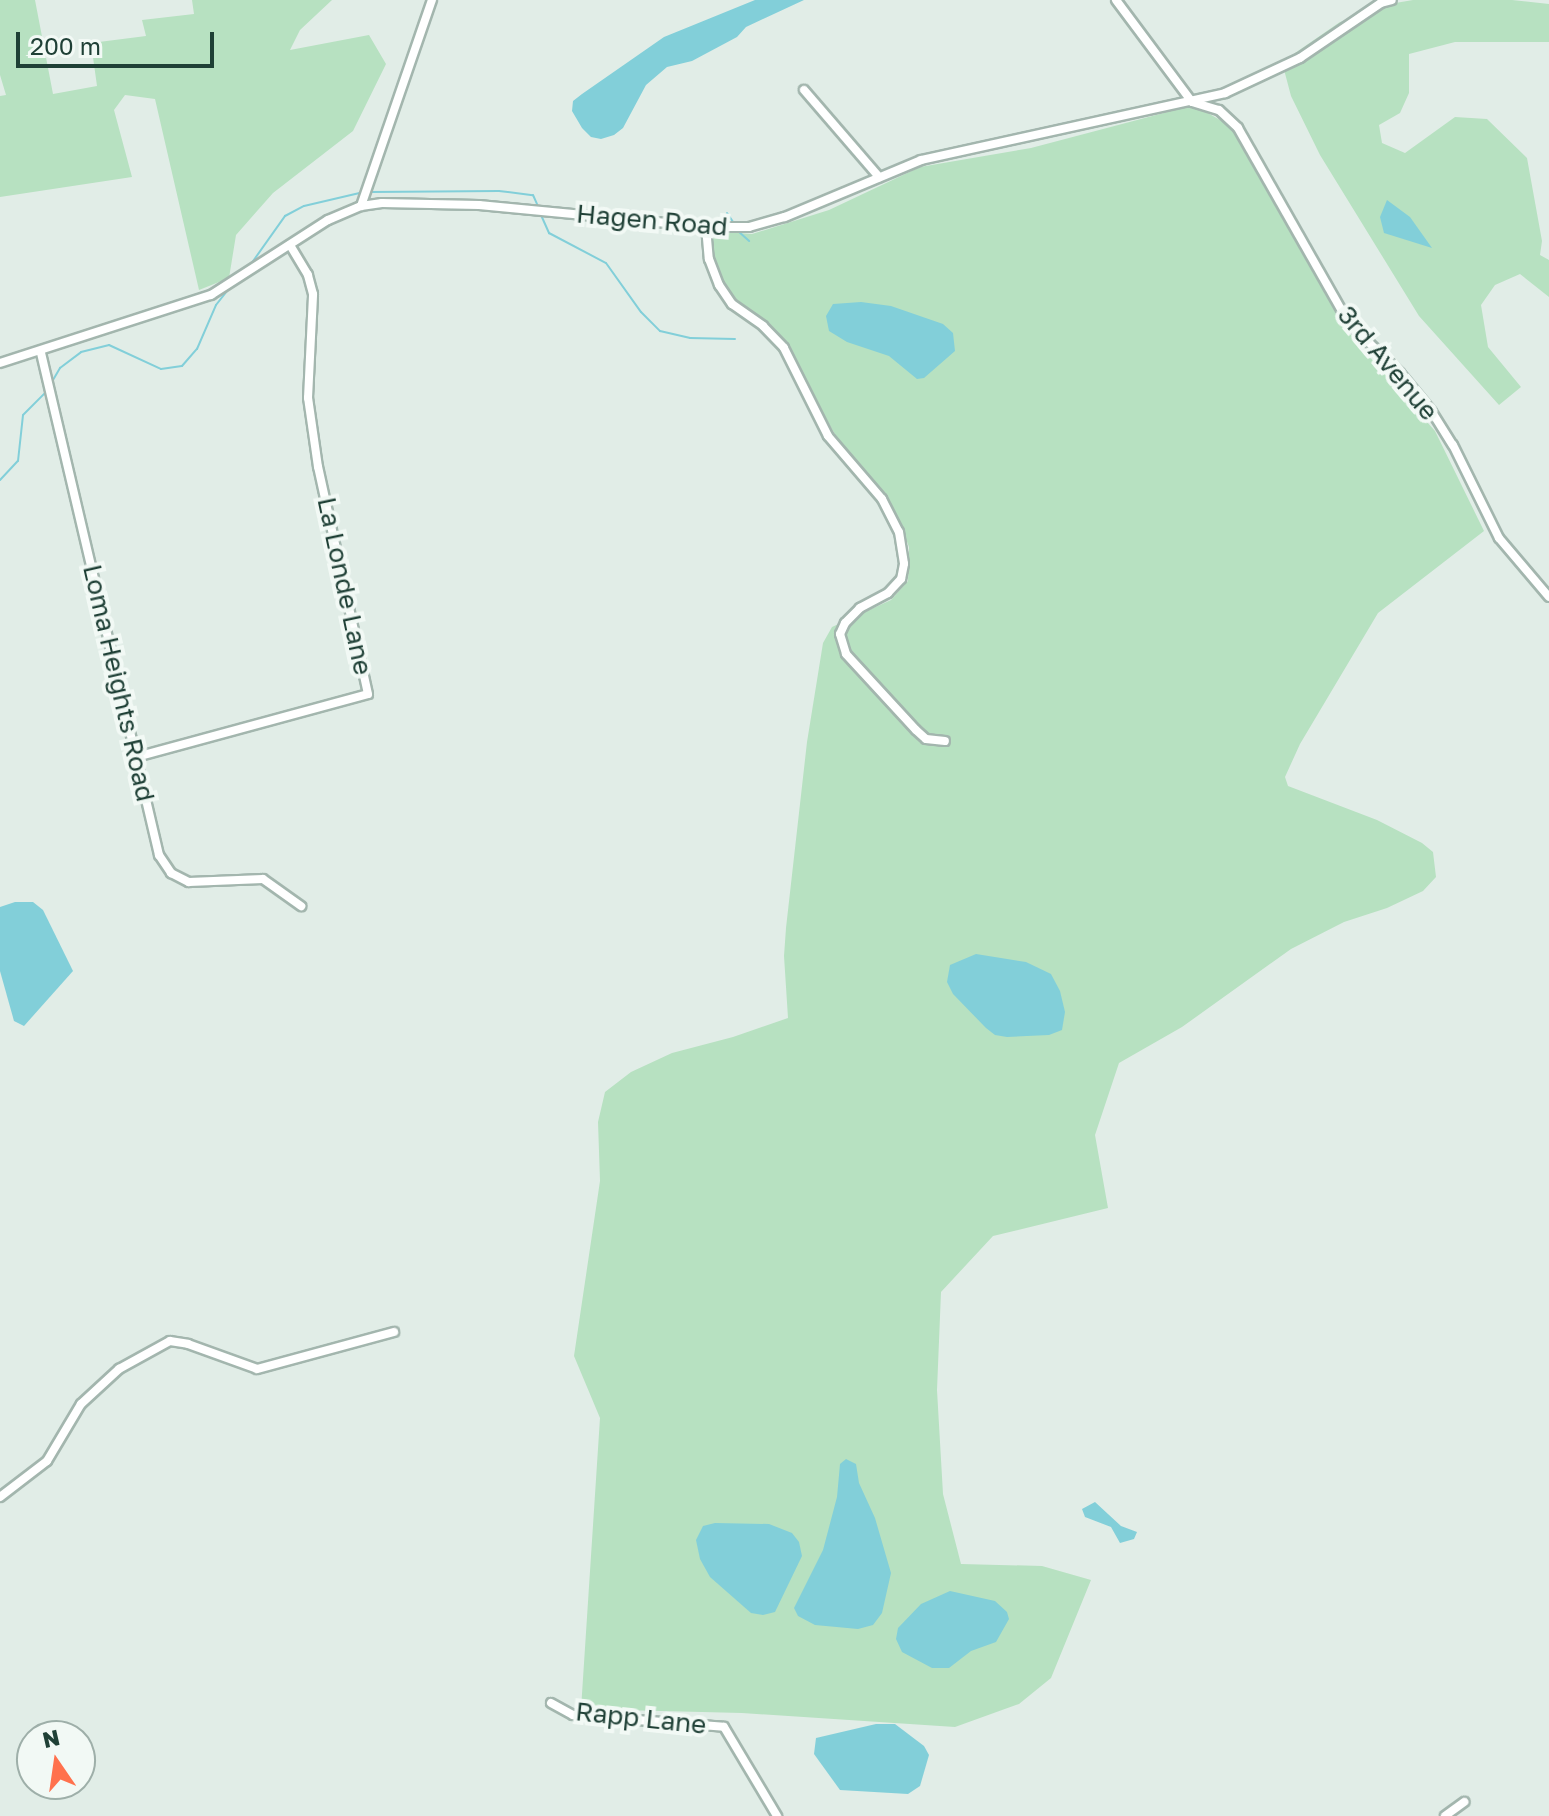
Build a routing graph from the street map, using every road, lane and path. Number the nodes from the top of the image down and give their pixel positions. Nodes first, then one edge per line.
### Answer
1 (432, 0) edge
2 (1116, 0) edge
3 (1392, 0) edge
4 (804, 90) dead end
5 (1192, 102) junction
6 (879, 177) junction
7 (361, 206) junction
8 (706, 227) junction
9 (290, 245) junction
10 (41, 353) junction
11 (0, 363) edge
12 (1549, 597) edge
13 (945, 741) dead end
14 (136, 757) junction
15 (301, 906) dead end
16 (394, 1332) dead end
17 (0, 1497) edge
18 (551, 1703) dead end
19 (1464, 1802) dead end
20 (777, 1816) edge
21 (1445, 1816) edge

1 - 7 street
2 - 5 street
3 - 5 street, Hagen Road
4 - 6 street
5 - 6 street, Hagen Road
5 - 12 street, 3rd Avenue
6 - 8 street, Hagen Road
7 - 8 street, Hagen Road
7 - 9 street, Hagen Road
8 - 13 street
9 - 10 street, Hagen Road
9 - 14 street, La Londe Lane
10 - 11 street, Hagen Road
10 - 14 street, Loma Heights Road
14 - 15 street, Loma Heights Road
16 - 17 street
18 - 20 street, Rapp Lane
19 - 21 street

